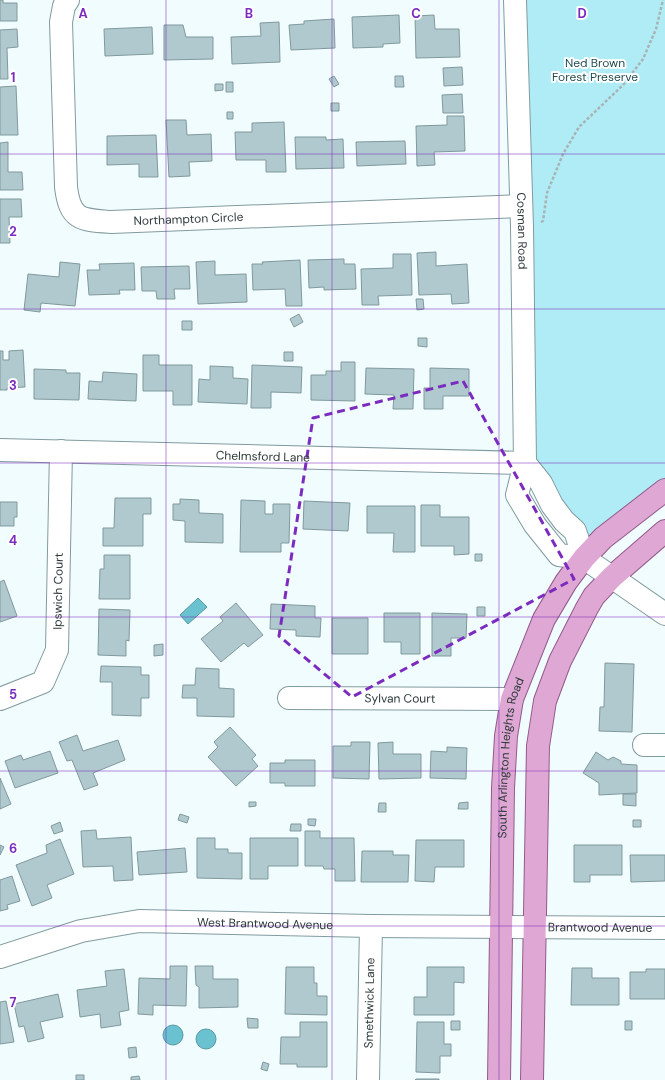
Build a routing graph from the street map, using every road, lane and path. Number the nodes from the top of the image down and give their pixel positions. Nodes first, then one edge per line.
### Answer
1 (68, 0) edge
2 (515, 0) edge
3 (663, 0) edge
4 (521, 206) junction
5 (522, 227) junction
6 (0, 450) edge
7 (61, 451) junction
8 (525, 463) junction
9 (665, 490) edge
10 (665, 530) edge
11 (584, 558) junction
12 (612, 577) junction
13 (665, 614) edge
14 (289, 698) dead end
15 (0, 699) edge
16 (512, 699) junction
17 (371, 926) junction
18 (501, 926) junction
19 (536, 926) junction
20 (665, 928) edge
21 (0, 957) edge
22 (368, 1080) edge
23 (499, 1080) edge
24 (532, 1080) edge

1 - 4 street, Northampton Circle
2 - 4 street, Cosman Road
3 - 5 path
4 - 5 street, Cosman Road
5 - 8 street, Cosman Road
6 - 7 street, Chelmsford Lane
7 - 8 street, Chelmsford Lane
7 - 15 street, Ipswich Court
8 - 11 street, Cosman Road
9 - 11 main road, South Arlington Heights Road
10 - 12 main road, South Arlington Heights Road
11 - 12 street
11 - 16 main road, South Arlington Heights Road
12 - 13 street
12 - 19 main road, South Arlington Heights Road
14 - 16 street, Sylvan Court
16 - 18 main road, South Arlington Heights Road
17 - 18 street, West Brantwood Avenue
17 - 21 street, West Brantwood Avenue
17 - 22 street, Smethwick Lane
18 - 19 street, West Brantwood Avenue
18 - 23 main road, South Arlington Heights Road
19 - 20 street, Brantwood Avenue
19 - 24 main road, South Arlington Heights Road

